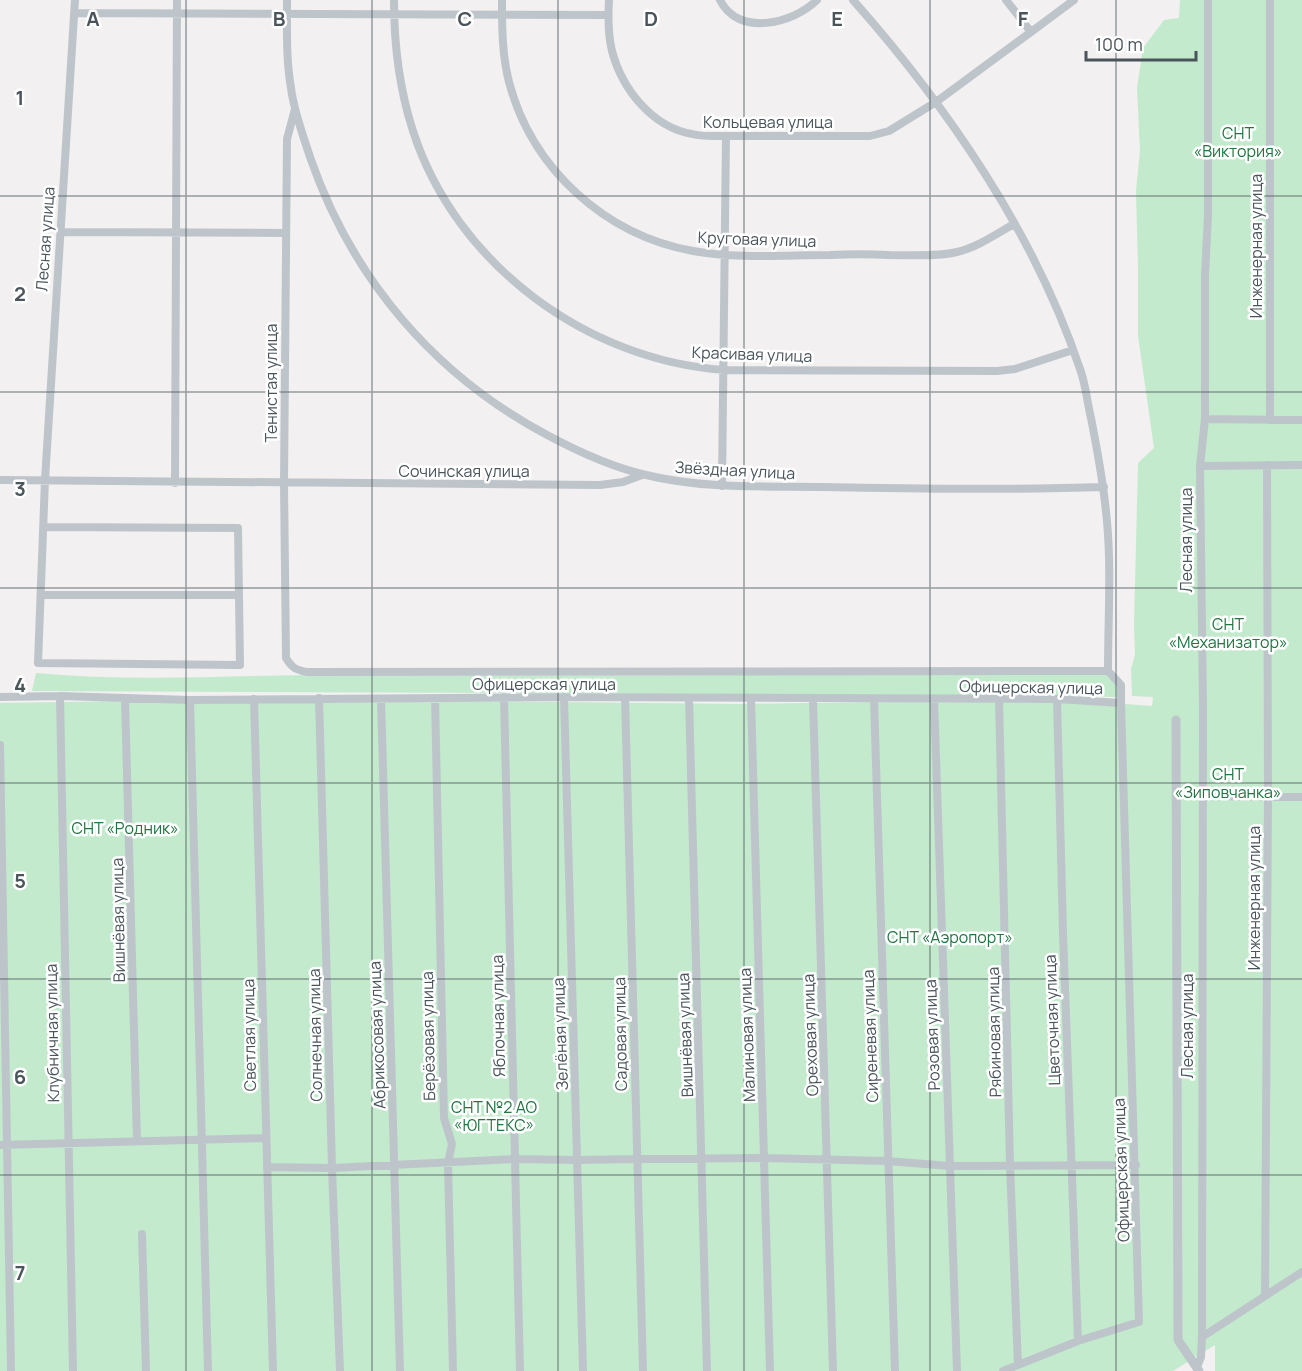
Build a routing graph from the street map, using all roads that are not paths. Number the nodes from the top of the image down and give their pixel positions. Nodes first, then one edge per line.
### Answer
1 (75, 0) edge
2 (177, 0) edge
3 (287, 0) edge
4 (394, 0) edge
5 (502, 0) edge
6 (609, 0) edge
7 (720, 0) edge
8 (817, 0) edge
9 (854, 0) edge
10 (1006, 0) edge
11 (1074, 0) edge
12 (1208, 0) edge
13 (1270, 0) edge
14 (74, 13) junction
15 (177, 14) junction
16 (287, 14) junction
17 (394, 14) junction
18 (502, 15) junction
19 (608, 15) junction
20 (1030, 32) junction
21 (936, 102) junction
22 (295, 109) junction
23 (726, 136) junction
24 (1014, 224) junction
25 (61, 232) junction
26 (176, 232) junction
27 (286, 233) junction
28 (724, 254) junction
29 (1073, 350) junction
30 (724, 370) junction
31 (1204, 419) junction
32 (1270, 420) junction
33 (1302, 420) edge
34 (1267, 465) junction
35 (1302, 465) edge
36 (1200, 466) junction
37 (643, 475) junction
38 (0, 480) edge
39 (45, 480) junction
40 (175, 483) junction
41 (284, 483) junction
42 (722, 486) junction
43 (1104, 487) junction
44 (44, 526) junction
45 (42, 595) junction
46 (239, 595) junction
47 (1108, 671) junction
48 (60, 696) junction
49 (0, 697) edge
50 (504, 697) junction
51 (564, 697) junction
52 (625, 697) junction
53 (319, 698) junction
54 (435, 698) junction
55 (688, 698) junction
56 (125, 699) junction
57 (254, 699) junction
58 (381, 699) junction
59 (751, 699) junction
60 (813, 699) junction
61 (874, 699) junction
62 (934, 699) junction
63 (999, 699) junction
64 (1057, 699) junction
65 (190, 700) junction
66 (1121, 703) junction
67 (1176, 720) dead end
68 (0, 745) edge
69 (1202, 796) junction
70 (1268, 796) junction
71 (1302, 797) edge
72 (266, 1138) junction
73 (203, 1139) junction
74 (137, 1141) junction
75 (67, 1142) junction
76 (3, 1145) edge
77 (637, 1158) junction
78 (702, 1158) junction
79 (765, 1158) junction
80 (515, 1159) junction
81 (577, 1160) junction
82 (827, 1160) junction
83 (887, 1161) junction
84 (448, 1163) junction
85 (394, 1164) junction
86 (1010, 1164) junction
87 (1136, 1165) junction
88 (950, 1166) junction
89 (267, 1167) junction
90 (332, 1167) junction
91 (1071, 1167) junction
92 (142, 1234) dead end
93 (1302, 1272) edge
94 (1265, 1296) junction
95 (1202, 1337) junction
96 (1078, 1341) junction
97 (1018, 1365) junction
98 (1198, 1369) edge
99 (11, 1371) edge
100 (73, 1371) edge
101 (146, 1371) edge
102 (208, 1371) edge
103 (273, 1371) edge
104 (340, 1371) edge
105 (400, 1371) edge
106 (453, 1371) edge
107 (520, 1371) edge
108 (583, 1371) edge
109 (643, 1371) edge
110 (707, 1371) edge
111 (770, 1371) edge
112 (833, 1371) edge
113 (895, 1371) edge
114 (957, 1371) edge
115 (1003, 1371) edge

1 - 14 street, Лесная улица
2 - 15 street
3 - 16 street, Звёздная улица
4 - 17 street, Красивая улица
5 - 18 street, Круговая улица
6 - 19 street, Кольцевая улица
7 - 8 street
9 - 21 street
10 - 20 street
11 - 20 street, Кольцевая улица
12 - 31 street, Лесная улица
13 - 32 street, Инженерная улица
14 - 15 street
14 - 25 street, Лесная улица
15 - 16 street
15 - 26 street
16 - 17 street
16 - 22 street, Звёздная улица
17 - 18 street
17 - 30 street, Красивая улица
18 - 19 street
18 - 28 street, Круговая улица
19 - 23 street, Кольцевая улица
20 - 21 street, Кольцевая улица
21 - 23 street, Кольцевая улица
21 - 24 street
22 - 27 street, Тенистая улица
22 - 37 street, Звёздная улица
23 - 28 street
24 - 28 street, Круговая улица
24 - 29 street
25 - 26 street
25 - 39 street, Лесная улица
26 - 27 street
26 - 40 street
27 - 41 street, Тенистая улица
28 - 30 street
29 - 30 street, Красивая улица
29 - 43 street
30 - 42 street
31 - 32 street
31 - 36 street, Лесная улица
32 - 33 street
34 - 35 street
34 - 36 street
34 - 70 street, Инженерная улица
36 - 69 street, Лесная улица
37 - 41 street, Сочинская улица
37 - 42 street, Звёздная улица
38 - 39 street, Сочинская улица
39 - 40 street, Сочинская улица
39 - 44 street, Лесная улица
40 - 41 street, Сочинская улица
41 - 47 street, Тенистая улица
42 - 43 street, Звёздная улица
43 - 47 street
44 - 45 street, Лесная улица
44 - 46 street
45 - 46 street
45 - 46 street, Лесная улица
47 - 66 street
48 - 49 street, Офицерская улица
48 - 56 street, Офицерская улица
48 - 75 street, Клубничная улица
50 - 51 street, Офицерская улица
50 - 54 street, Офицерская улица
50 - 80 street, Яблочная улица
51 - 52 street, Офицерская улица
51 - 81 street, Зелёная улица
52 - 55 street, Офицерская улица
52 - 77 street, Садовая улица
53 - 57 street, Офицерская улица
53 - 58 street, Офицерская улица
53 - 90 street, Солнечная улица
54 - 58 street, Офицерская улица
54 - 84 street, Берёзовая улица
55 - 59 street, Офицерская улица
55 - 78 street, Вишнёвая улица
56 - 65 street, Офицерская улица
56 - 74 street, Вишнёвая улица
57 - 65 street, Офицерская улица
57 - 72 street, Светлая улица
58 - 85 street, Абрикосовая улица
59 - 60 street, Офицерская улица
59 - 79 street, Малиновая улица
60 - 61 street, Офицерская улица
60 - 82 street, Ореховая улица
61 - 62 street, Офицерская улица
61 - 83 street, Сиреневая улица
62 - 63 street, Офицерская улица
62 - 88 street, Розовая улица
63 - 64 street, Офицерская улица
63 - 86 street, Рябиновая улица
64 - 66 street, Офицерская улица
64 - 91 street, Цветочная улица
65 - 73 street
66 - 87 street, Офицерская улица
67 - 98 street, Лесная улица
68 - 76 street
69 - 70 street
69 - 95 street, Лесная улица
70 - 71 street
70 - 94 street, Инженерная улица
72 - 73 street
72 - 89 street, Светлая улица
73 - 74 street
73 - 102 street
74 - 75 street
75 - 76 street
75 - 100 street, Клубничная улица
76 - 99 street
77 - 78 street
77 - 81 street
77 - 109 street, Садовая улица
78 - 79 street
78 - 110 street, Вишнёвая улица
79 - 82 street
79 - 111 street, Малиновая улица
80 - 81 street
80 - 84 street
80 - 107 street, Яблочная улица
81 - 108 street, Зелёная улица
82 - 83 street
82 - 112 street, Ореховая улица
83 - 88 street
83 - 113 street, Сиреневая улица
84 - 85 street
84 - 106 street, Берёзовая улица
85 - 90 street
85 - 105 street, Абрикосовая улица
86 - 88 street
86 - 91 street
86 - 97 street, Рябиновая улица
87 - 91 street
87 - 96 street, Офицерская улица
88 - 114 street, Розовая улица
89 - 90 street
89 - 103 street, Светлая улица
90 - 104 street, Солнечная улица
91 - 96 street, Цветочная улица
92 - 101 street
93 - 94 street
94 - 95 street
95 - 98 street, Лесная улица
96 - 97 street, Офицерская улица
97 - 115 street, Офицерская улица

